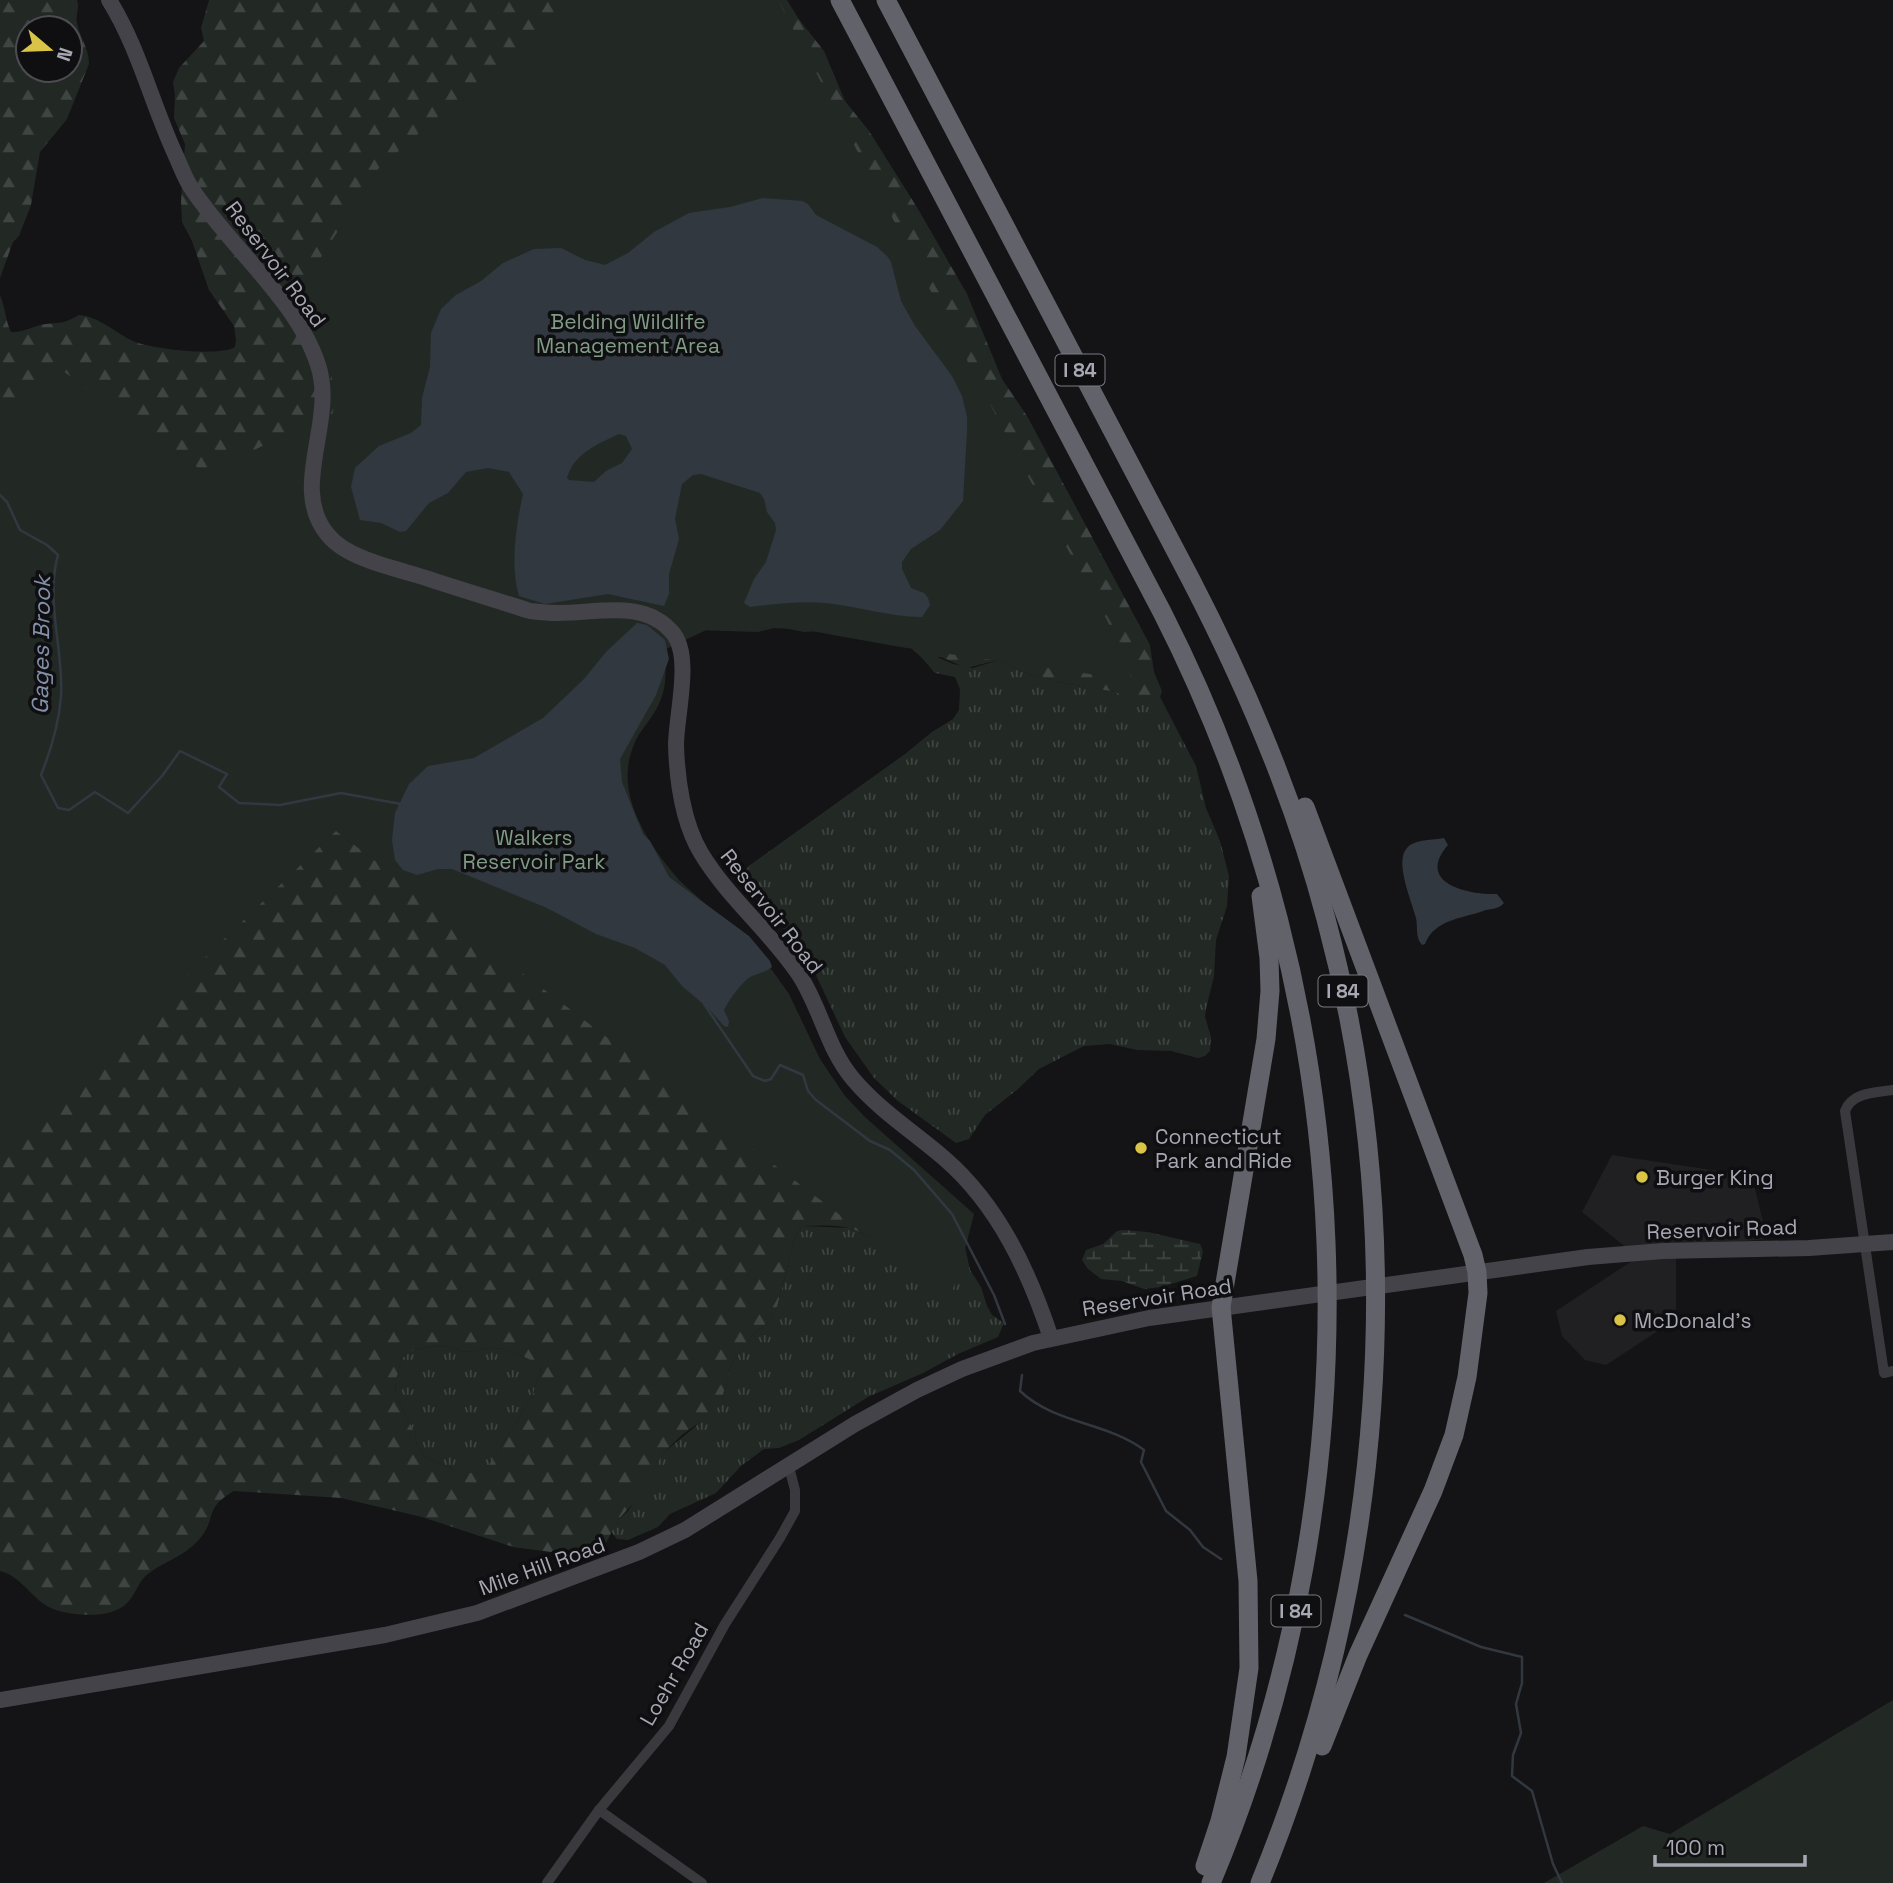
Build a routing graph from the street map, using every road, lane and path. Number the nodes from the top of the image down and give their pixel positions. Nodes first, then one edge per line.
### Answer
1 (109, 0) edge
2 (841, 0) edge
3 (886, 0) edge
4 (1268, 744) junction
5 (1254, 834) junction
6 (1893, 1090) edge
7 (1893, 1242) edge
8 (1863, 1245) junction
9 (1477, 1272) junction
10 (1221, 1307) junction
11 (1051, 1338) junction
12 (1889, 1372) edge
13 (789, 1467) junction
14 (0, 1700) edge
15 (598, 1810) junction
16 (1285, 1819) junction
17 (547, 1883) edge
18 (702, 1883) edge
19 (1199, 1883) edge
20 (1211, 1883) edge
21 (1261, 1883) edge

1 - 11 main road, Reservoir Road
2 - 5 highway, I 84
3 - 4 highway, I 84
4 - 9 highway
4 - 16 highway, I 84
5 - 10 highway
5 - 20 highway, I 84
6 - 8 street
7 - 8 main road, Reservoir Road
8 - 9 main road, Reservoir Road
8 - 12 street
9 - 10 main road, Reservoir Road
9 - 16 highway
10 - 11 main road, Reservoir Road
10 - 19 highway
11 - 13 main road, Mile Hill Road
13 - 14 main road, Mile Hill Road
13 - 15 street, Loehr Road
15 - 17 street, Loehr Road
15 - 18 street
16 - 21 highway, I 84

